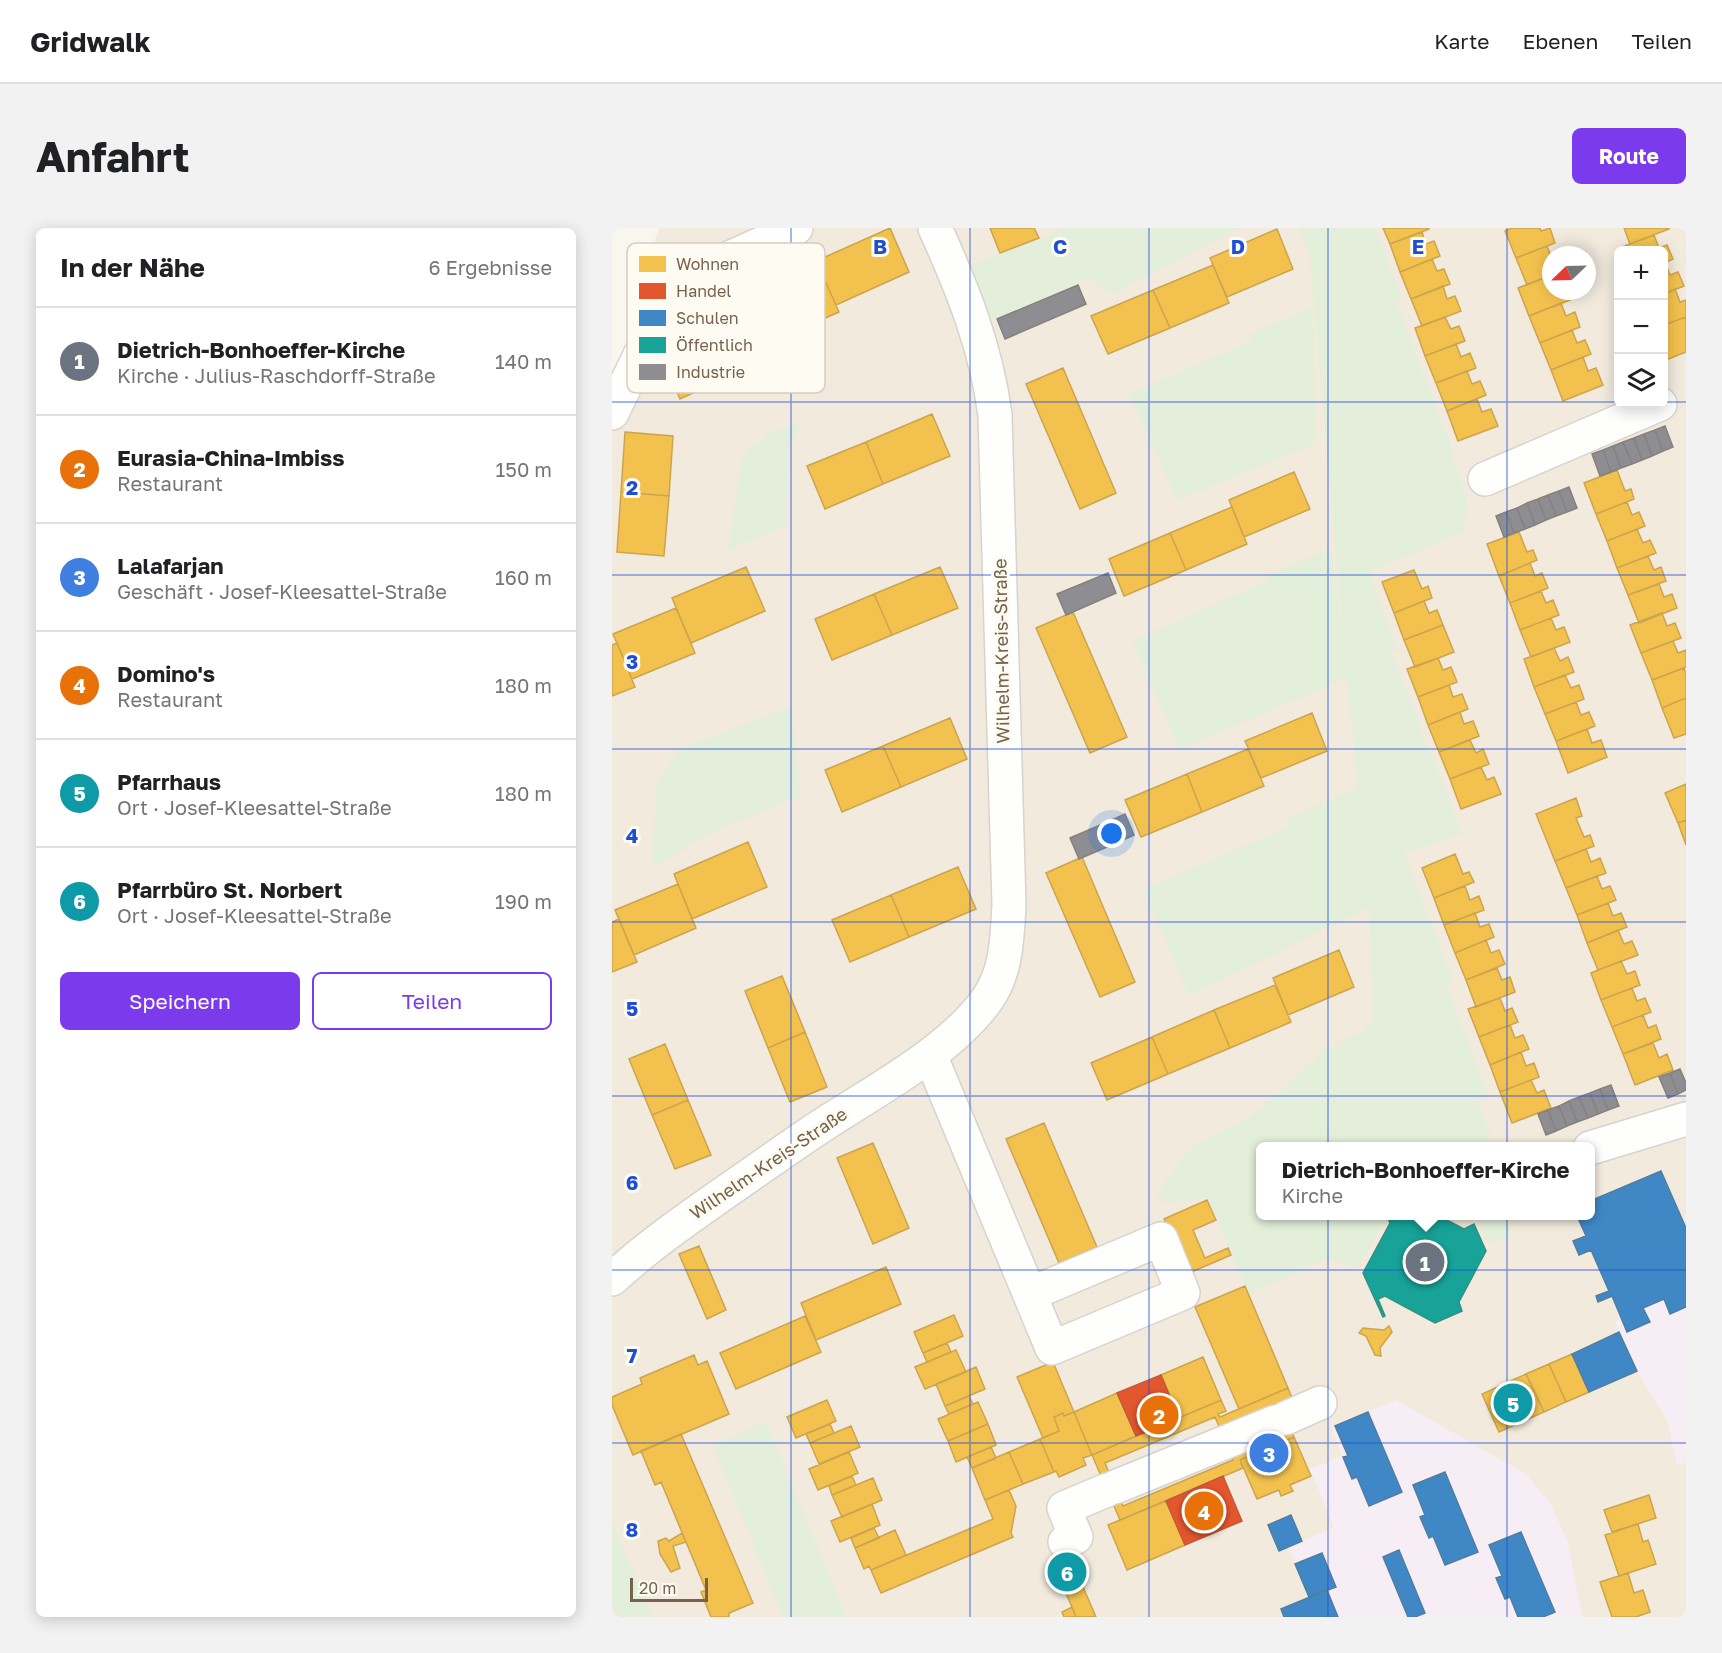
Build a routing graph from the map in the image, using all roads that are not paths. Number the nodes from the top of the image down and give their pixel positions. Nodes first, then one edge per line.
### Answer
1 (796, 228) edge
2 (935, 228) edge
3 (763, 243) edge
4 (627, 382) edge
5 (1686, 391) edge
6 (1668, 400) edge
7 (1650, 408) edge
8 (612, 413) edge
9 (1485, 479) dead end
10 (930, 1055) junction
11 (1686, 1119) edge
12 (1595, 1146) edge
13 (612, 1279) edge
14 (1030, 1294) dead end
15 (1320, 1403) dead end
16 (1065, 1542) dead end

1 - 3 street
2 - 10 street, Wilhelm-Kreis-Straße
4 - 8 street
5 - 6 street
7 - 9 street
10 - 13 street, Wilhelm-Kreis-Straße
10 - 14 street
11 - 12 street
15 - 16 street

